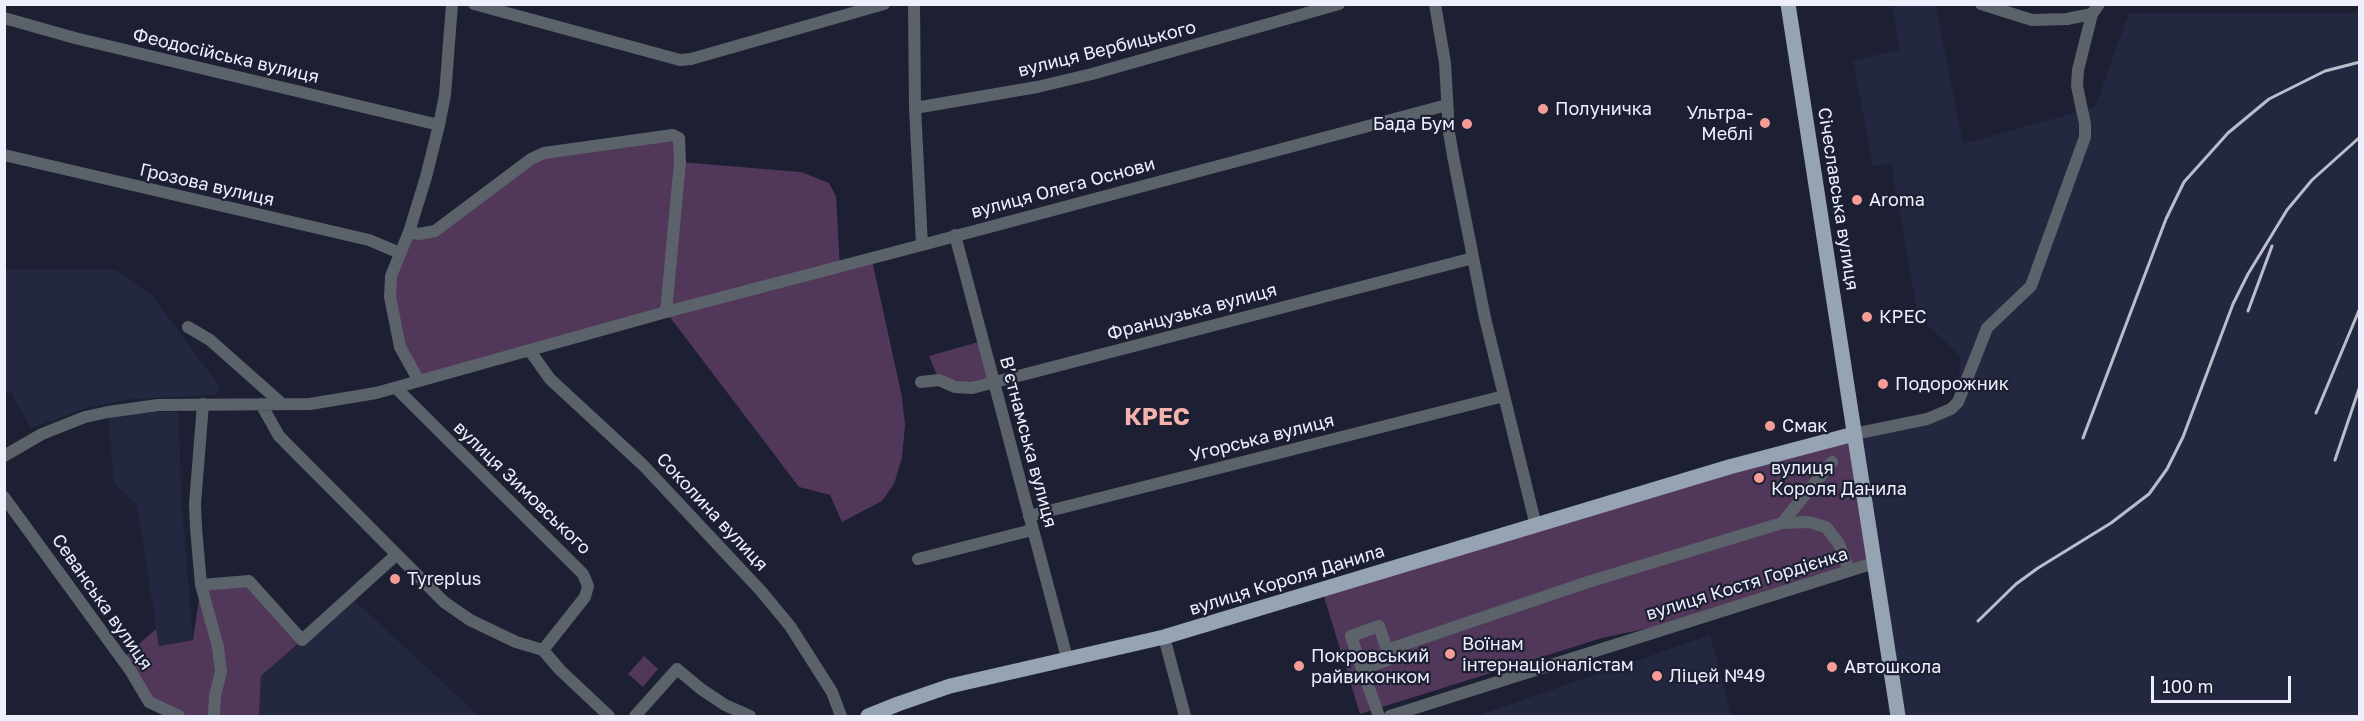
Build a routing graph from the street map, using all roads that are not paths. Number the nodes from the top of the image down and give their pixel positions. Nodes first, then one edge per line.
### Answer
1 (452, 4) edge
2 (474, 4) edge
3 (885, 4) edge
4 (914, 4) edge
5 (1339, 4) edge
6 (1435, 4) edge
7 (1788, 4) edge
8 (1981, 4) edge
9 (2092, 8) edge
10 (4, 18) edge
11 (1447, 105) junction
12 (915, 108) junction
13 (439, 125) junction
14 (4, 155) edge
15 (409, 232) junction
16 (955, 235) junction
17 (922, 245) junction
18 (400, 253) junction
19 (1473, 258) junction
20 (666, 312) junction
21 (188, 327) dead end
22 (530, 351) junction
23 (419, 381) junction
24 (921, 382) dead end
25 (993, 382) junction
26 (396, 388) junction
27 (1504, 396) junction
28 (281, 403) junction
29 (203, 404) junction
30 (261, 404) junction
31 (1854, 434) junction
32 (4, 456) edge
33 (1832, 462) dead end
34 (4, 497) edge
35 (1029, 516) junction
36 (1782, 523) junction
37 (1536, 525) junction
38 (1032, 530) junction
39 (396, 555) junction
40 (918, 559) dead end
41 (1874, 563) junction
42 (1849, 571) junction
43 (201, 585) junction
44 (1164, 637) junction
45 (543, 650) junction
46 (1387, 650) junction
47 (1067, 658) junction
48 (1362, 669) junction
49 (179, 717) edge
50 (214, 717) edge
51 (609, 717) edge
52 (635, 717) edge
53 (750, 717) edge
54 (841, 717) edge
55 (868, 717) edge
56 (1185, 717) edge
57 (1379, 717) edge
58 (1390, 717) edge
59 (1898, 717) edge

1 - 13 street
2 - 3 street
4 - 12 street
5 - 12 street, вулиця Вербицького
6 - 11 street
7 - 31 main road, Січеславська вулиця
8 - 9 street
9 - 31 street
10 - 13 street, Феодосійська вулиця
11 - 16 street, вулиця Олега Основи
11 - 19 street
12 - 17 street
13 - 15 street
14 - 18 street, Грозова вулиця
15 - 18 street
15 - 20 street
16 - 17 street, вулиця Олега Основи
16 - 25 street, Вʼєтнамська вулиця
17 - 20 street, вулиця Олега Основи
18 - 23 street
19 - 25 street, Французька вулиця
19 - 27 street
20 - 22 street, вулиця Олега Основи
21 - 28 street
22 - 23 street, вулиця Олега Основи
22 - 54 street, Соколина вулиця
23 - 26 street, вулиця Олега Основи
24 - 25 street, Французька вулиця
25 - 35 street, Вʼєтнамська вулиця
26 - 28 street, вулиця Олега Основи
26 - 45 street, вулиця Зимовського
27 - 35 street, Угорська вулиця
27 - 37 street
28 - 30 street, вулиця Олега Основи
29 - 30 street, вулиця Олега Основи
29 - 32 street, вулиця Олега Основи
29 - 43 street
30 - 39 street
31 - 37 main road, вулиця Короля Данила
31 - 41 main road, Січеславська вулиця
33 - 36 street
34 - 49 street, Севанська вулиця
35 - 38 street, Вʼєтнамська вулиця
36 - 42 street
36 - 46 street
37 - 44 main road, вулиця Короля Данила
38 - 40 street
38 - 47 street, Вʼєтнамська вулиця
39 - 43 street
39 - 45 street
41 - 42 street, вулиця Костя Гордієнка
41 - 59 main road, Січеславська вулиця
42 - 58 street, вулиця Костя Гордієнка
43 - 50 street
44 - 47 main road, вулиця Короля Данила
44 - 56 street
45 - 51 street
46 - 48 street
46 - 48 street
47 - 55 main road, вулиця Короля Данила
48 - 57 street
52 - 53 street

